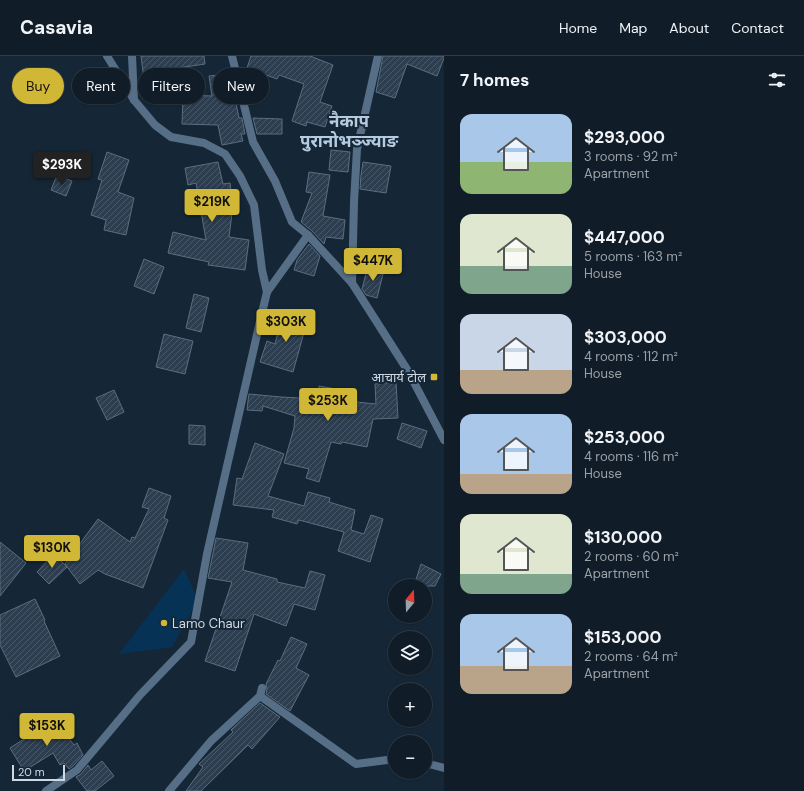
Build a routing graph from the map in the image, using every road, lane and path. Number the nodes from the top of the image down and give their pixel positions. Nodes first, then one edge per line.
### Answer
1 (107, 56) edge
2 (132, 56) edge
3 (232, 56) edge
4 (378, 56) edge
5 (134, 100) junction
6 (308, 235) junction
7 (352, 283) junction
8 (267, 292) junction
9 (444, 440) edge
10 (388, 760) edge
11 (432, 765) edge
12 (444, 768) edge
13 (46, 791) edge
14 (169, 791) edge

1 - 5 street
2 - 5 street
3 - 6 street
4 - 7 street
5 - 8 street
6 - 7 street
6 - 8 street
7 - 9 street
8 - 13 street
10 - 14 street
11 - 12 street

